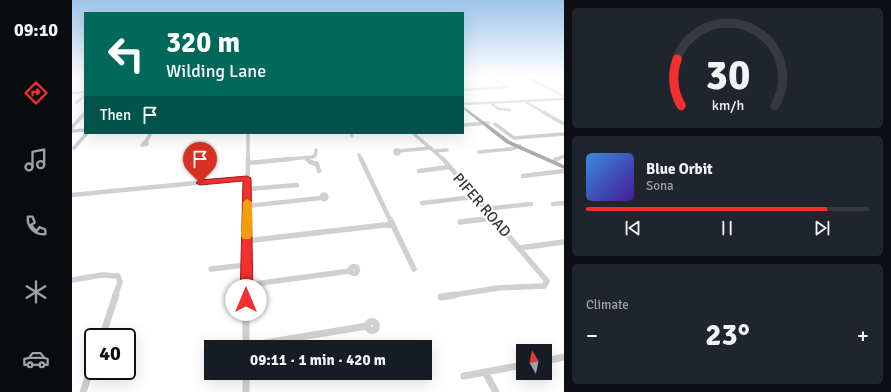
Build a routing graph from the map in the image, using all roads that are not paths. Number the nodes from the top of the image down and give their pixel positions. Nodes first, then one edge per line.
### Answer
1 (84, 95) edge
2 (564, 99) edge
3 (526, 102) junction
4 (76, 103) dead end
5 (492, 104) junction
6 (464, 105) edge
7 (464, 106) edge
8 (510, 110) dead end
9 (84, 114) edge
10 (486, 124) junction
11 (495, 124) dead end
12 (564, 124) edge
13 (464, 125) edge
14 (72, 126) edge
15 (84, 130) edge
16 (72, 131) edge
17 (86, 134) edge
18 (150, 134) edge
19 (248, 134) edge
20 (414, 134) edge
21 (564, 134) edge
22 (146, 141) dead end
23 (519, 146) junction
24 (74, 148) dead end
25 (316, 150) dead end
26 (432, 150) junction
27 (447, 150) dead end
28 (400, 151) dead end
29 (479, 152) dead end
30 (359, 155) dead end
31 (564, 156) edge
32 (306, 158) junction
33 (555, 160) junction
34 (248, 163) junction
35 (564, 164) edge
36 (449, 167) junction
37 (564, 167) edge
38 (319, 170) dead end
39 (419, 171) dead end
40 (564, 171) edge
41 (523, 176) dead end
42 (247, 178) junction
43 (297, 184) dead end
44 (247, 189) junction
45 (72, 195) edge
46 (474, 197) junction
47 (321, 198) dead end
48 (422, 203) dead end
49 (564, 203) edge
50 (531, 204) dead end
51 (553, 204) dead end
52 (247, 206) junction
53 (485, 209) junction
54 (492, 218) junction
55 (460, 222) dead end
56 (392, 224) junction
57 (246, 242) junction
58 (564, 242) edge
59 (519, 248) junction
60 (246, 265) junction
61 (414, 268) dead end
62 (211, 269) dead end
63 (350, 270) dead end
64 (72, 280) edge
65 (246, 285) junction
66 (441, 297) dead end
67 (367, 326) dead end
68 (105, 328) edge
69 (246, 340) edge
70 (282, 340) edge
71 (564, 357) edge
72 (552, 360) edge
73 (516, 366) edge
74 (485, 372) junction
75 (464, 376) dead end
76 (87, 380) edge
77 (246, 380) edge
78 (83, 392) edge
79 (246, 392) edge
80 (496, 392) edge

1 - 4 street
2 - 3 street
3 - 5 street
3 - 12 street
5 - 6 street
5 - 8 street
7 - 10 main road
9 - 14 street
10 - 13 street
10 - 23 main road
11 - 21 street
15 - 16 street
17 - 24 street
18 - 22 street
19 - 34 street
20 - 26 street, PIFER ROAD
23 - 29 street
23 - 33 main road
23 - 37 main road
25 - 32 street
26 - 27 street
26 - 28 street
26 - 36 street, PIFER ROAD
30 - 56 street
31 - 33 street
32 - 34 street
32 - 38 street
33 - 35 main road
34 - 42 street
36 - 39 street
36 - 46 street, PIFER ROAD
40 - 41 street
42 - 44 street
42 - 45 street
43 - 44 street
44 - 52 street
46 - 48 street
46 - 53 street, PIFER ROAD
47 - 52 street
49 - 51 street
50 - 53 street
52 - 57 street
53 - 54 street, PIFER ROAD
54 - 55 street
54 - 59 street, PIFER ROAD
56 - 57 street
56 - 61 street
57 - 60 street
58 - 59 street
59 - 66 street, PIFER ROAD
60 - 62 street
60 - 65 street
63 - 65 street
64 - 68 street
65 - 69 street
67 - 70 street
71 - 72 street
73 - 74 street
74 - 75 street
74 - 80 street
76 - 78 street
77 - 79 street

